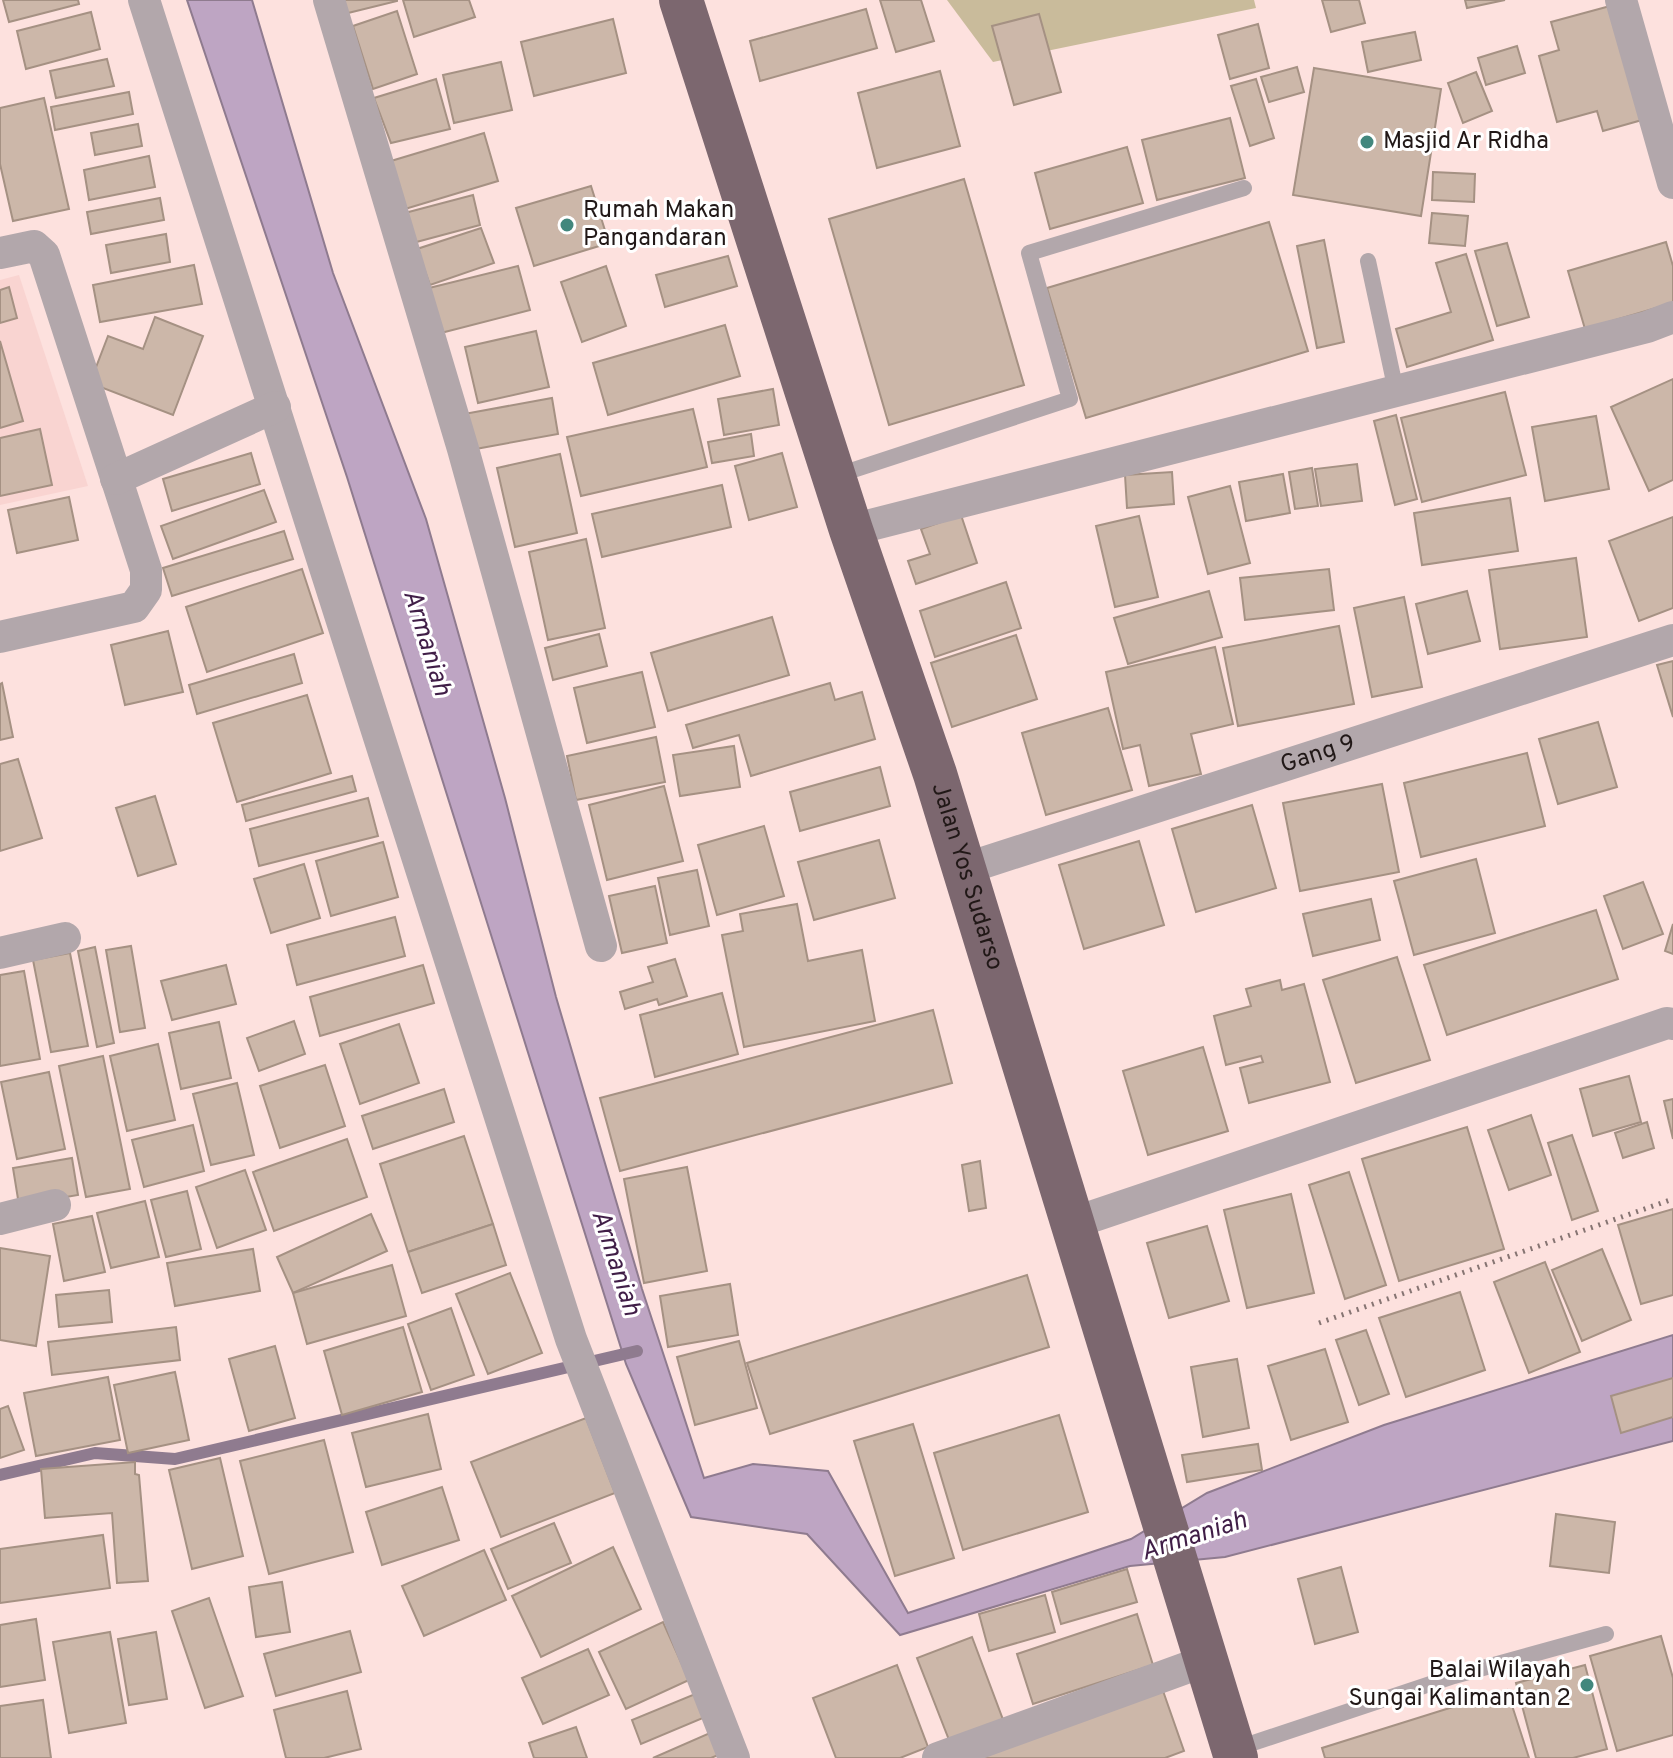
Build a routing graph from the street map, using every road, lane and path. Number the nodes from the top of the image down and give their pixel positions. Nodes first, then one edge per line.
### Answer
1 (144, 0) edge
2 (329, 0) edge
3 (681, 0) edge
4 (1621, 0) edge
5 (1673, 183) edge
6 (1244, 188) dead end
7 (0, 253) edge
8 (1368, 261) dead end
9 (1673, 317) edge
10 (1396, 391) junction
11 (275, 407) junction
12 (834, 476) junction
13 (116, 479) junction
14 (851, 530) junction
15 (0, 637) edge
16 (1673, 640) edge
17 (964, 869) junction
18 (65, 938) dead end
19 (601, 946) dead end
20 (0, 953) edge
21 (1673, 1024) edge
22 (1673, 1199) edge
23 (55, 1205) dead end
24 (0, 1219) edge
25 (1070, 1224) junction
26 (1319, 1323) dead end
27 (1606, 1634) dead end
28 (1208, 1660) junction
29 (1235, 1754) edge
30 (734, 1758) edge
31 (938, 1758) edge

1 - 11 street
2 - 19 street
3 - 12 highway, Jalan Yos Sudarso
4 - 5 street
6 - 12 lane
7 - 13 street
8 - 10 lane
9 - 10 street
10 - 14 street
11 - 13 street
11 - 30 street
12 - 14 highway, Jalan Yos Sudarso
13 - 15 street
14 - 17 highway, Jalan Yos Sudarso
16 - 17 street, Gang 9
17 - 25 highway, Jalan Yos Sudarso
18 - 20 street
21 - 25 street
22 - 26 path
23 - 24 street
25 - 28 highway, Jalan Yos Sudarso
27 - 29 lane
28 - 29 highway, Jalan Yos Sudarso
28 - 31 street

